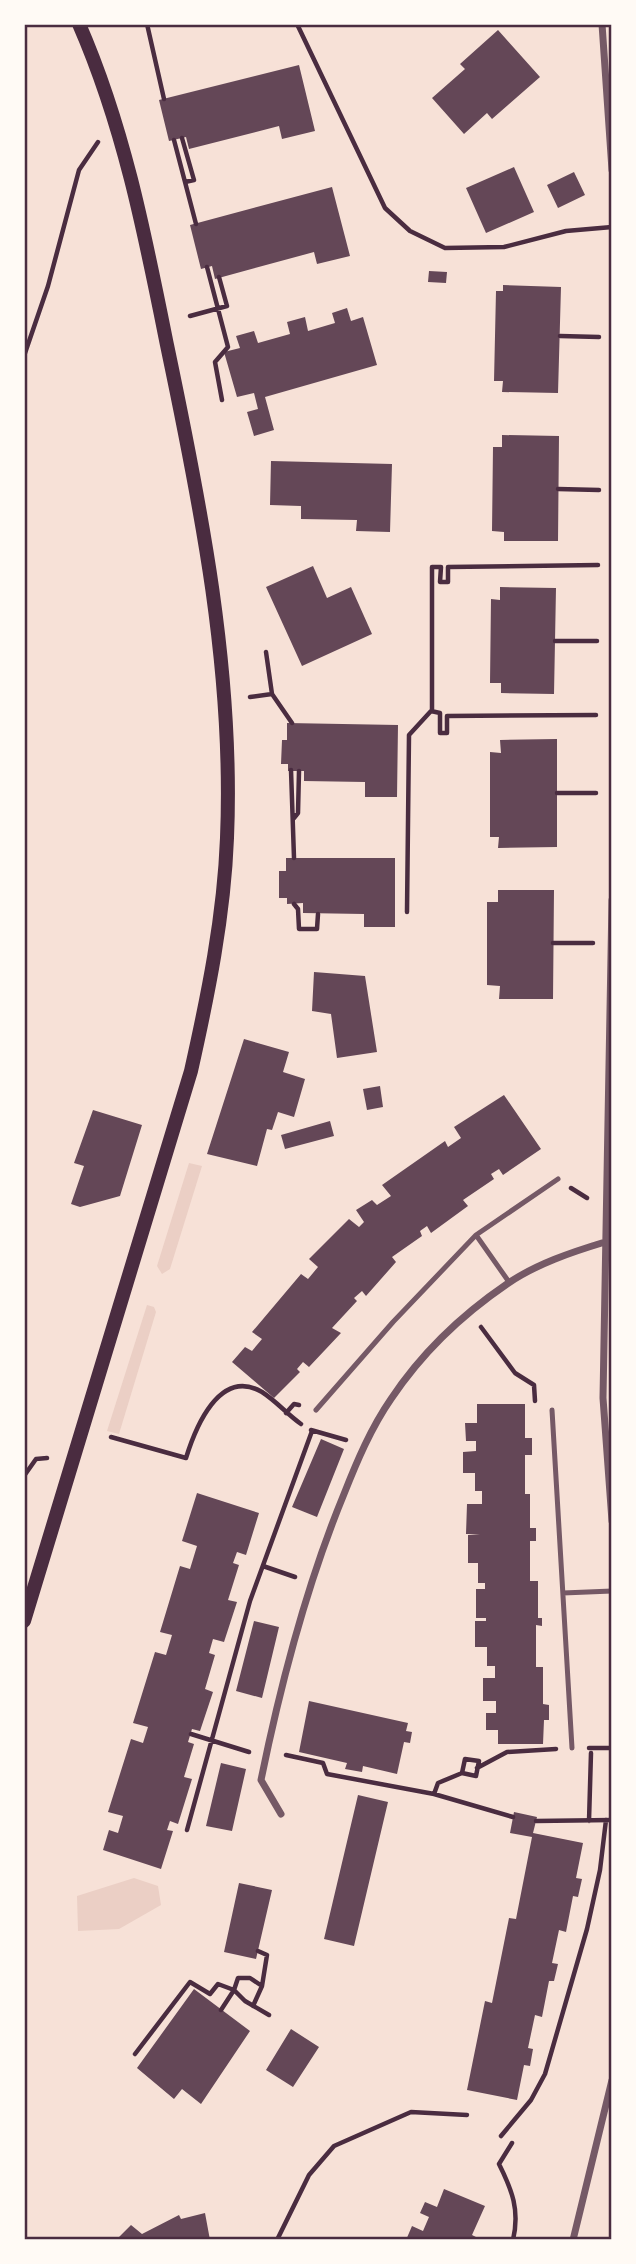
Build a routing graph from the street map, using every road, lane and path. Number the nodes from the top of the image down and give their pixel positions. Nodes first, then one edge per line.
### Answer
1 (79, 24) edge
2 (147, 24) edge
3 (297, 24) edge
4 (601, 24) edge
5 (164, 99) dead end
6 (114, 118) junction
7 (183, 138) dead end
8 (174, 140) dead end
9 (611, 170) edge
10 (185, 182) junction
11 (196, 224) dead end
12 (611, 227) edge
13 (207, 268) dead end
14 (219, 277) dead end
15 (218, 309) junction
16 (190, 316) dead end
17 (560, 335) dead end
18 (599, 337) dead end
19 (24, 356) edge
20 (222, 400) dead end
21 (558, 489) dead end
22 (599, 490) dead end
23 (598, 565) dead end
24 (555, 641) dead end
25 (597, 641) dead end
26 (266, 652) dead end
27 (272, 694) junction
28 (250, 697) dead end
29 (432, 711) junction
30 (596, 715) dead end
31 (292, 723) dead end
32 (291, 770) dead end
33 (299, 771) dead end
34 (557, 793) dead end
35 (596, 793) dead end
36 (294, 818) junction
37 (294, 858) dead end
38 (611, 900) edge
39 (294, 904) dead end
40 (407, 912) dead end
41 (318, 914) dead end
42 (553, 943) dead end
43 (594, 943) dead end
44 (558, 1179) dead end
45 (476, 1235) junction
46 (605, 1242) junction
47 (509, 1282) junction
48 (469, 1313) junction
49 (536, 1403) dead end
50 (316, 1410) dead end
51 (552, 1410) dead end
52 (312, 1431) junction
53 (111, 1437) dead end
54 (364, 1445) junction
55 (47, 1458) dead end
56 (24, 1476) edge
57 (611, 1521) edge
58 (263, 1566) junction
59 (312, 1582) junction
60 (611, 1591) edge
61 (563, 1593) junction
62 (24, 1621) edge
63 (191, 1734) dead end
64 (212, 1741) junction
65 (572, 1748) joint
66 (611, 1748) edge
67 (253, 1753) dead end
68 (283, 1754) dead end
69 (477, 1768) junction
70 (462, 1773) junction
71 (434, 1794) junction
72 (281, 1814) dead end
73 (513, 1817) dead end
74 (609, 1820) edge
75 (536, 1821) dead end
76 (589, 1821) junction
77 (187, 1830) dead end
78 (258, 1951) dead end
79 (262, 1986) junction
80 (234, 1990) junction
81 (253, 2006) junction
82 (221, 2010) dead end
83 (269, 2015) dead end
84 (135, 2054) dead end
85 (611, 2080) edge
86 (467, 2115) dead end
87 (501, 2136) dead end
88 (512, 2143) dead end
89 (278, 2239) edge
90 (513, 2239) edge
91 (573, 2239) edge

1 - 6 main road
2 - 5 path
3 - 12 path
4 - 9 street
6 - 19 path
6 - 62 main road
7 - 10 path
8 - 10 path
10 - 11 path
13 - 15 path
14 - 15 path
15 - 16 path
15 - 20 path
17 - 18 path
21 - 22 path
23 - 29 path
24 - 25 path
26 - 27 path
27 - 28 path
27 - 31 path
29 - 30 path
29 - 40 path
32 - 36 path
33 - 36 path
34 - 35 path
36 - 37 path
38 - 46 street
39 - 41 path
42 - 43 path
44 - 45 lane
45 - 47 lane
45 - 50 lane
46 - 47 street
46 - 57 street
47 - 48 street
48 - 49 path
48 - 54 street
51 - 61 lane
52 - 53 path
52 - 54 path
52 - 58 path
54 - 59 street
55 - 56 path
58 - 59 path
58 - 64 path
59 - 72 street
60 - 61 lane
61 - 65 lane
63 - 64 path
64 - 67 path
64 - 77 path
65 - 69 path
66 - 76 path
68 - 71 path
69 - 70 path
69 - 70 path
70 - 71 path
71 - 73 path
74 - 76 path
74 - 87 path
75 - 76 path
78 - 79 path
79 - 80 path
79 - 81 path
80 - 81 path
80 - 82 path
80 - 84 path
81 - 83 path
85 - 91 street
86 - 89 path
88 - 90 path

